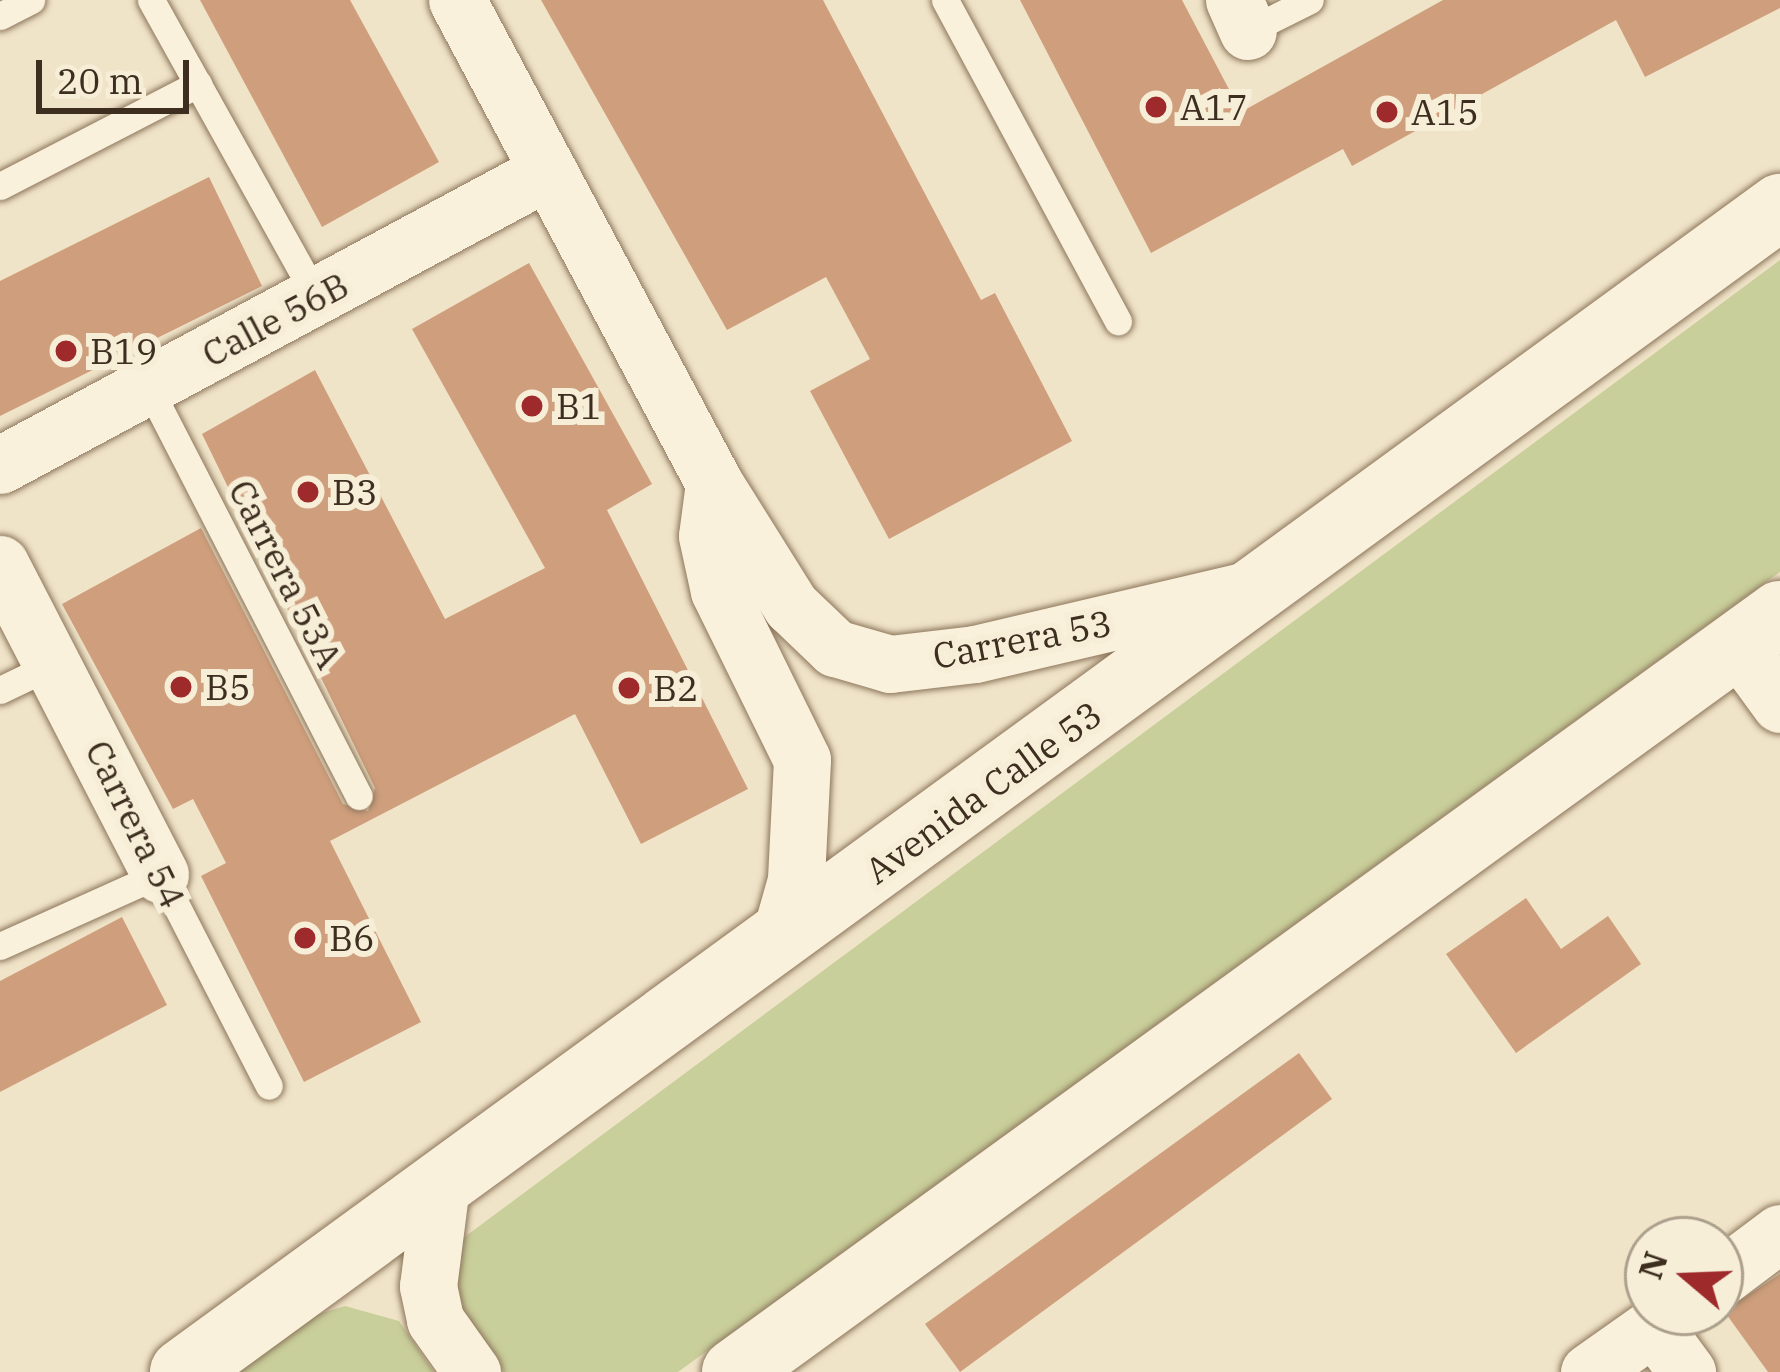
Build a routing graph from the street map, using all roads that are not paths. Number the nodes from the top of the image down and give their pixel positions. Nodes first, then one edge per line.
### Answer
1 (31, 0) edge
2 (151, 0) edge
3 (458, 0) edge
4 (945, 0) edge
5 (1310, 0) edge
6 (0, 16) edge
7 (1241, 16) edge
8 (198, 84) junction
9 (548, 171) junction
10 (0, 186) edge
11 (1780, 207) edge
12 (316, 296) junction
13 (1118, 321) dead end
14 (148, 386) junction
15 (0, 465) edge
16 (714, 483) junction
17 (0, 564) edge
18 (1269, 585) junction
19 (1758, 630) edge
20 (56, 663) junction
21 (0, 690) edge
22 (1780, 704) edge
23 (359, 796) dead end
24 (160, 874) junction
25 (779, 940) junction
26 (0, 946) edge
27 (269, 1086) dead end
28 (441, 1185) junction
29 (1780, 1233) edge
30 (1744, 1260) edge
31 (1671, 1337) edge
32 (182, 1372) edge
33 (472, 1372) edge
34 (735, 1372) edge
35 (1589, 1372) edge

1 - 6 lane
2 - 8 lane
3 - 9 street, Carrera 53
4 - 13 lane
5 - 7 lane
8 - 10 lane
8 - 12 lane
9 - 12 street, Calle 56B
9 - 16 street, Carrera 53
11 - 18 main road, Avenida Calle 53
12 - 14 street, Calle 56B
14 - 15 street, Calle 56B
14 - 23 lane, Carrera 53A
16 - 18 street, Carrera 53
16 - 25 street
17 - 20 street, Carrera 54
18 - 25 main road, Avenida Calle 53
19 - 22 street
19 - 34 main road
20 - 21 lane
20 - 24 street, Carrera 54
24 - 26 lane
24 - 27 lane, Carrera 54
25 - 28 main road, Avenida Calle 53
28 - 32 main road, Avenida Calle 53
28 - 33 street
29 - 30 street
31 - 35 street

